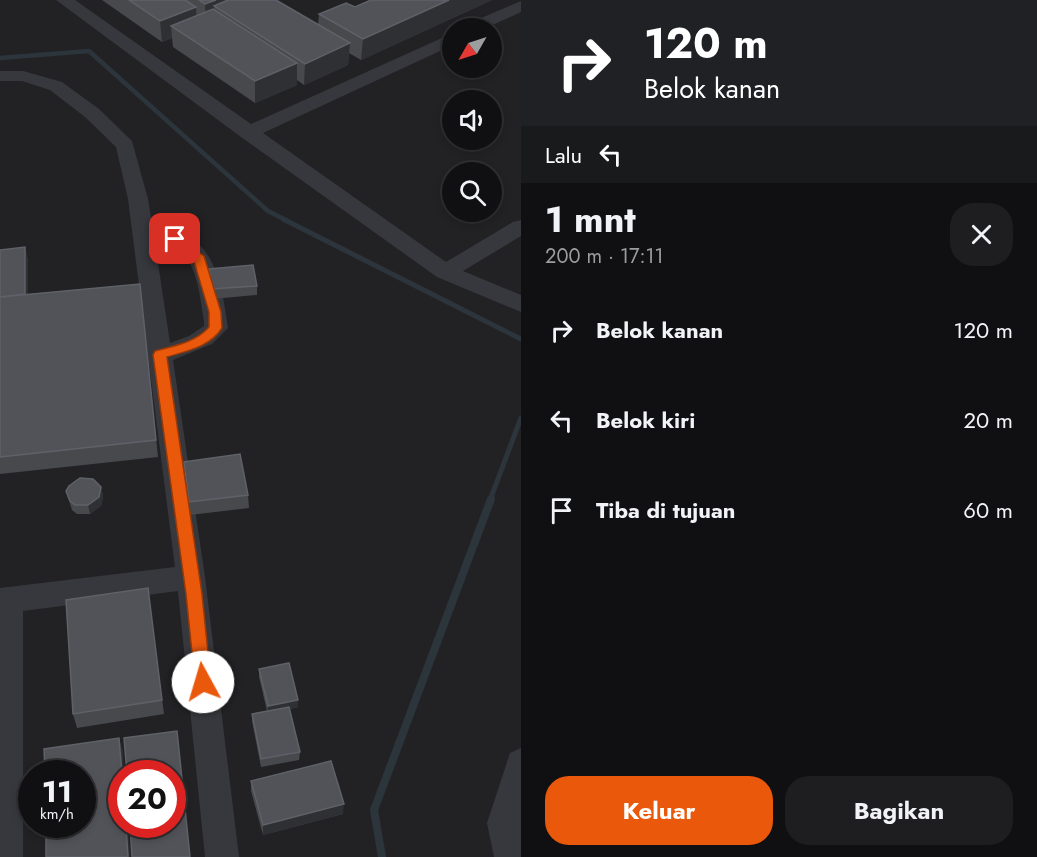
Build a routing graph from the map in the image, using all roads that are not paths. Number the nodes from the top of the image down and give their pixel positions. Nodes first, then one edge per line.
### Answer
1 (64, 0) edge
2 (521, 6) edge
3 (495, 18) edge
4 (442, 43) edge
5 (0, 76) edge
6 (248, 133) junction
7 (141, 221) junction
8 (521, 227) edge
9 (445, 272) junction
10 (521, 304) edge
11 (160, 355) junction
12 (191, 577) junction
13 (4, 600) edge
14 (521, 764) edge
15 (6, 857) edge
16 (222, 857) edge
17 (511, 857) edge

1 - 6 lane
2 - 3 lane
4 - 6 lane
5 - 7 lane
6 - 9 lane
7 - 11 lane
7 - 11 lane
8 - 9 lane
9 - 10 lane
11 - 12 lane
12 - 13 lane
12 - 16 lane
13 - 15 lane
14 - 17 lane

